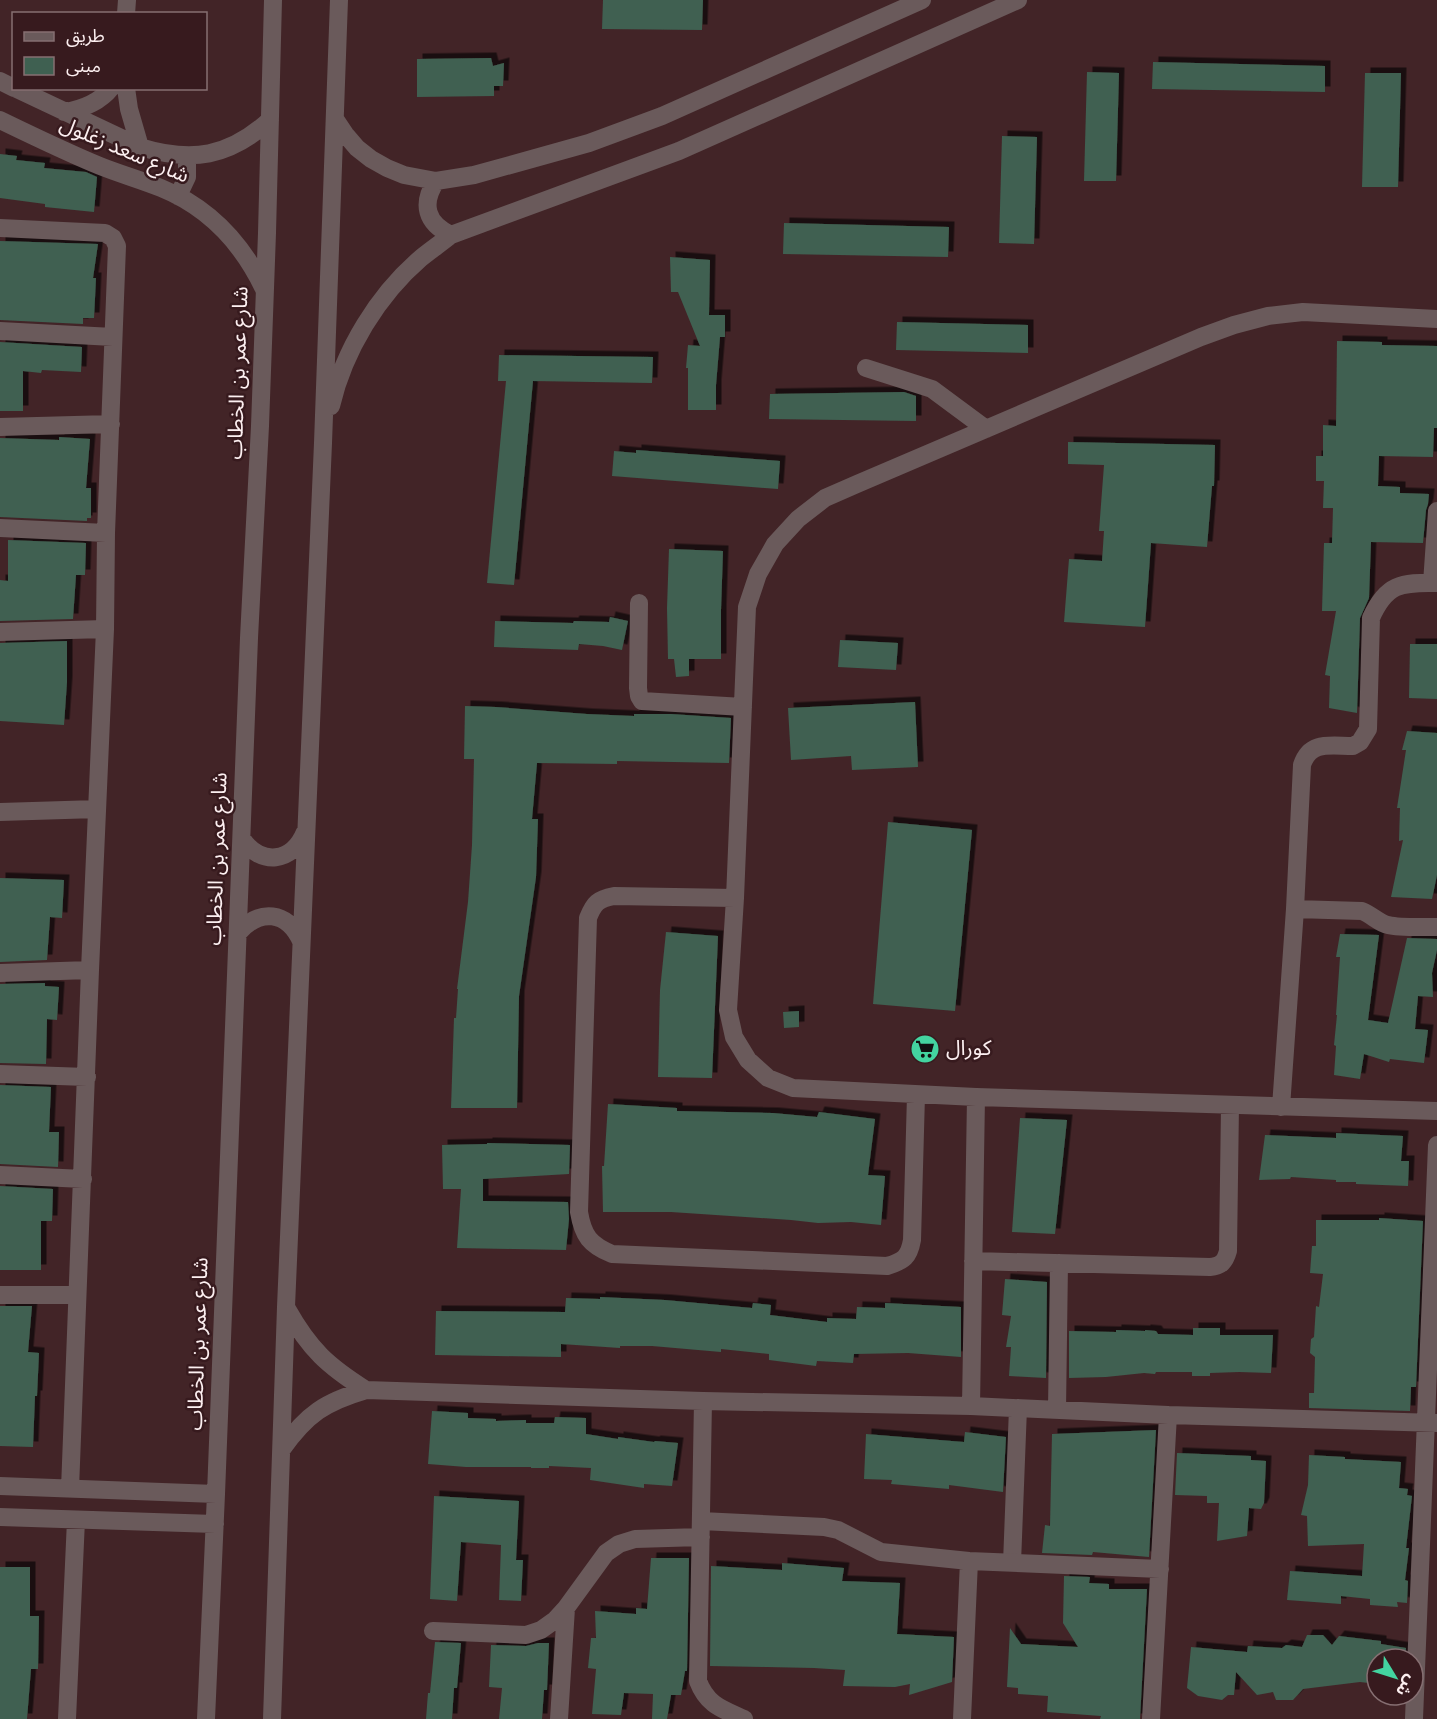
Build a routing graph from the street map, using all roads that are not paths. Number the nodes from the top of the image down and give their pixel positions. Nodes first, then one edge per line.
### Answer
1 (273, 0) edge
2 (339, 0) edge
3 (922, 0) edge
4 (1018, 0) edge
5 (18, 90) edge
6 (109, 90) edge
7 (126, 90) edge
8 (64, 112) junction
9 (334, 119) junction
10 (0, 120) edge
11 (270, 120) junction
12 (140, 147) junction
13 (187, 156) junction
14 (436, 181) junction
15 (178, 196) junction
16 (0, 228) edge
17 (451, 235) junction
18 (265, 291) junction
19 (1437, 318) edge
20 (0, 331) edge
21 (113, 337) junction
22 (866, 368) dead end
23 (111, 424) junction
24 (0, 427) edge
25 (986, 429) junction
26 (323, 443) junction
27 (1437, 511) edge
28 (0, 528) edge
29 (106, 533) junction
30 (1435, 583) edge
31 (639, 603) dead end
32 (105, 629) junction
33 (0, 632) edge
34 (743, 707) junction
35 (97, 809) junction
36 (0, 812) edge
37 (305, 831) junction
38 (242, 839) junction
39 (735, 898) junction
40 (1295, 909) junction
41 (1437, 927) edge
42 (238, 933) junction
43 (301, 941) junction
44 (90, 970) junction
45 (0, 973) edge
46 (0, 1074) edge
47 (87, 1077) junction
48 (916, 1095) junction
49 (976, 1097) junction
50 (1230, 1105) junction
51 (1281, 1107) junction
52 (1437, 1111) edge
53 (1437, 1145) edge
54 (0, 1175) edge
55 (83, 1179) junction
56 (974, 1261) junction
57 (1059, 1263) junction
58 (0, 1295) edge
59 (77, 1295) junction
60 (286, 1307) junction
61 (366, 1390) junction
62 (703, 1401) junction
63 (971, 1406) junction
64 (1018, 1408) junction
65 (1057, 1410) junction
66 (1168, 1415) junction
67 (1432, 1423) edge
68 (282, 1449) junction
69 (0, 1486) edge
70 (70, 1489) junction
71 (216, 1494) junction
72 (0, 1517) edge
73 (75, 1520) junction
74 (215, 1524) junction
75 (701, 1529) junction
76 (969, 1562) junction
77 (1012, 1563) junction
78 (1160, 1569) junction
79 (566, 1608) junction
80 (433, 1631) dead end
81 (67, 1719) edge
82 (206, 1719) edge
83 (272, 1719) edge
84 (559, 1719) edge
85 (744, 1719) edge
86 (962, 1719) edge
87 (1151, 1719) edge
88 (1414, 1719) edge

1 - 11 street, شارع عمر بن الخطاب
2 - 9 street
3 - 14 street
4 - 17 street
5 - 8 street, شارع سعد زغلول
6 - 8 street
7 - 12 street
8 - 12 street, شارع سعد زغلول
9 - 14 street
9 - 26 street
10 - 15 street, شارع سعد زغلول
11 - 13 street, شارع سعد زغلول
11 - 18 street, شارع عمر بن الخطاب
12 - 13 street, شارع سعد زغلول
13 - 15 street
14 - 17 street
15 - 18 street, شارع سعد زغلول
16 - 21 street
17 - 26 street
18 - 38 street, شارع عمر بن الخطاب
19 - 25 street
20 - 21 street
21 - 23 street
22 - 25 street
23 - 24 street
23 - 29 street
25 - 34 street
26 - 37 street
27 - 30 street
28 - 29 street
29 - 32 street
30 - 40 street
31 - 34 street
32 - 33 street
32 - 35 street
34 - 39 street
35 - 36 street
35 - 44 street
37 - 38 street
37 - 43 street
38 - 42 street, شارع عمر بن الخطاب
39 - 48 street
39 - 48 street
40 - 41 street
40 - 51 street
42 - 43 street
42 - 71 street, شارع عمر بن الخطاب
43 - 60 street
44 - 45 street
44 - 47 street
46 - 47 street
47 - 55 street
48 - 49 street
49 - 50 street
49 - 56 street
50 - 51 street
50 - 57 street
51 - 52 street
53 - 67 street
54 - 55 street
55 - 59 street
56 - 57 street
56 - 63 street
57 - 65 street
58 - 59 street
59 - 70 street
60 - 61 street
60 - 68 street
61 - 62 street
61 - 68 street
62 - 63 street
62 - 75 street
63 - 64 street
64 - 65 street
64 - 77 street
65 - 66 street
66 - 67 street
66 - 78 street
67 - 88 street
68 - 83 street
69 - 70 street
70 - 71 street
71 - 74 street, شارع عمر بن الخطاب
72 - 73 street
73 - 74 street
73 - 81 street
74 - 82 street, شارع عمر بن الخطاب
75 - 76 street
75 - 79 street
75 - 85 street
76 - 77 street
76 - 86 street
77 - 78 street
78 - 87 street
79 - 80 street
79 - 84 street

